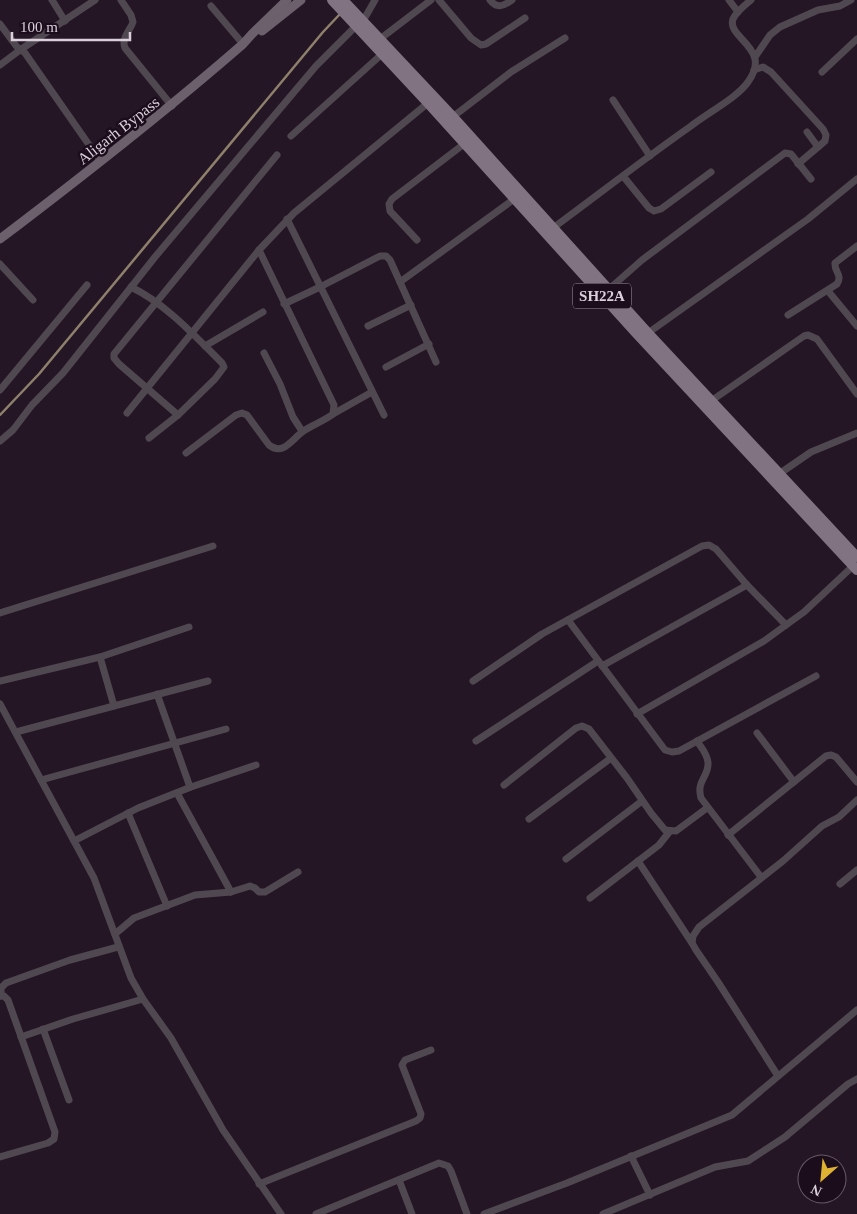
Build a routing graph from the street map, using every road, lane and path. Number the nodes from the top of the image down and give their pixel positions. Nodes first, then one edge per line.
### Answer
1 (52, 0) edge
2 (95, 0) edge
3 (121, 0) edge
4 (287, 0) edge
5 (300, 0) edge
6 (332, 0) edge
7 (343, 0) edge
8 (375, 0) edge
9 (431, 0) edge
10 (439, 0) edge
11 (490, 0) edge
12 (512, 0) edge
13 (729, 0) edge
14 (751, 0) edge
15 (852, 0) edge
16 (857, 4) edge
17 (211, 6) dead end
18 (738, 12) junction
19 (525, 18) dead end
20 (357, 20) junction
21 (65, 21) junction
22 (0, 24) edge
23 (565, 38) dead end
24 (380, 39) junction
25 (857, 39) edge
26 (246, 42) junction
27 (20, 50) junction
28 (382, 54) junction
29 (755, 57) junction
30 (0, 65) edge
31 (754, 70) junction
32 (822, 72) dead end
33 (613, 100) dead end
34 (428, 103) junction
35 (172, 106) junction
36 (449, 120) junction
37 (807, 132) dead end
38 (291, 136) dead end
39 (464, 144) junction
40 (818, 147) junction
41 (277, 155) dead end
42 (650, 156) junction
43 (102, 162) junction
44 (798, 164) junction
45 (711, 172) dead end
46 (623, 176) junction
47 (811, 179) dead end
48 (857, 179) edge
49 (518, 197) junction
50 (287, 219) junction
51 (553, 228) junction
52 (0, 239) edge
53 (416, 240) dead end
54 (857, 246) edge
55 (259, 250) junction
56 (0, 264) edge
57 (400, 282) junction
58 (87, 284) dead end
59 (131, 287) junction
60 (320, 287) junction
61 (608, 290) junction
62 (828, 291) junction
63 (32, 300) dead end
64 (157, 303) junction
65 (284, 304) junction
66 (411, 306) junction
67 (263, 312) dead end
68 (788, 316) dead end
69 (368, 326) dead end
70 (857, 326) edge
71 (192, 333) junction
72 (648, 333) junction
73 (429, 344) junction
74 (205, 346) junction
75 (264, 352) dead end
76 (436, 362) dead end
77 (386, 367) dead end
78 (146, 387) junction
79 (0, 390) edge
80 (372, 392) junction
81 (857, 394) edge
82 (711, 401) junction
83 (127, 413) dead end
84 (333, 414) junction
85 (178, 415) junction
86 (384, 415) dead end
87 (302, 431) junction
88 (857, 433) edge
89 (149, 438) dead end
90 (0, 441) edge
91 (186, 453) dead end
92 (779, 474) junction
93 (213, 546) dead end
94 (856, 565) edge
95 (747, 585) junction
96 (0, 613) edge
97 (568, 620) junction
98 (786, 625) junction
99 (189, 627) dead end
100 (100, 657) junction
101 (600, 663) junction
102 (816, 676) dead end
103 (0, 681) edge
104 (208, 681) dead end
105 (473, 681) dead end
106 (157, 694) junction
107 (0, 704) edge
108 (114, 706) junction
109 (637, 714) junction
110 (226, 729) dead end
111 (16, 732) junction
112 (757, 733) dead end
113 (476, 740) dead end
114 (697, 741) junction
115 (174, 743) junction
116 (611, 758) junction
117 (256, 766) dead end
118 (41, 780) junction
119 (794, 782) junction
120 (857, 782) edge
121 (504, 785) dead end
122 (190, 787) junction
123 (177, 793) junction
124 (857, 800) edge
125 (642, 801) junction
126 (707, 808) junction
127 (128, 813) junction
128 (529, 819) dead end
129 (670, 831) junction
130 (728, 835) junction
131 (74, 841) junction
132 (566, 859) dead end
133 (638, 861) junction
134 (857, 870) edge
135 (298, 872) dead end
136 (761, 877) junction
137 (840, 884) dead end
138 (231, 892) junction
139 (590, 898) dead end
140 (167, 906) junction
141 (115, 934) junction
142 (692, 943) junction
143 (118, 947) junction
144 (1, 996) edge
145 (143, 999) junction
146 (857, 1010) edge
147 (43, 1029) junction
148 (20, 1037) junction
149 (431, 1050) dead end
150 (778, 1076) junction
151 (857, 1078) edge
152 (69, 1100) dead end
153 (632, 1156) junction
154 (0, 1157) edge
155 (399, 1180) junction
156 (259, 1184) junction
157 (650, 1195) junction
158 (281, 1214) edge
159 (316, 1214) edge
160 (412, 1214) edge
161 (467, 1214) edge
162 (484, 1214) edge
163 (603, 1214) edge

1 - 21 street
2 - 21 street
3 - 35 street
4 - 26 main road, Aligarh Bypass
5 - 26 main road, Aligarh Bypass
6 - 20 main road, SH22A
7 - 20 main road, SH22A
8 - 20 street
9 - 24 street
10 - 19 street
11 - 12 street
13 - 18 street
14 - 18 street
15 - 16 street
15 - 29 street
17 - 26 street
18 - 29 street
20 - 24 main road, SH22A
20 - 28 main road, SH22A
20 - 59 street
21 - 27 street
22 - 27 street
23 - 36 street
24 - 36 main road, SH22A
25 - 32 street
26 - 35 main road, Aligarh Bypass
27 - 30 street
27 - 43 street
28 - 34 main road, SH22A
28 - 38 street
29 - 31 street
31 - 40 street
31 - 42 street
33 - 42 street
34 - 36 main road, SH22A
34 - 50 street
35 - 43 main road, Aligarh Bypass
36 - 39 main road, SH22A
36 - 49 main road, SH22A
37 - 40 street
39 - 49 main road, SH22A
39 - 53 street
40 - 44 street
41 - 64 street
42 - 46 street
43 - 52 main road, Aligarh Bypass
44 - 47 street
44 - 61 street
45 - 46 street
46 - 51 street
48 - 72 street
49 - 51 main road, SH22A
49 - 57 street
49 - 94 main road, SH22A
50 - 55 street
50 - 60 street
51 - 61 main road, SH22A
54 - 62 street
55 - 65 street
55 - 71 street
56 - 63 street
57 - 60 street
57 - 66 street
58 - 79 street
59 - 64 street
59 - 90 street
60 - 65 street
60 - 80 street
61 - 72 main road, SH22A
62 - 68 street
62 - 70 street
64 - 71 street
64 - 78 street
65 - 84 street
66 - 69 street
66 - 73 street
67 - 74 street
71 - 74 street
71 - 78 street
72 - 82 main road, SH22A
73 - 76 street
73 - 77 street
74 - 85 street
75 - 87 street
78 - 83 street
78 - 85 street
80 - 84 street
80 - 86 street
81 - 82 street
82 - 92 main road, SH22A
84 - 87 street
85 - 89 street
87 - 91 street
88 - 92 street
92 - 94 main road, SH22A
93 - 96 street
94 - 98 street
95 - 97 street
95 - 98 street
95 - 101 street
97 - 101 street
97 - 105 street
98 - 109 street
99 - 100 street
100 - 103 street
100 - 108 street
101 - 109 street
101 - 113 street
102 - 114 street
104 - 106 street
106 - 108 street
106 - 115 street
107 - 111 street
108 - 111 street
109 - 114 street
110 - 115 street
111 - 118 street
112 - 119 street
114 - 126 street
115 - 118 street
115 - 122 street
116 - 121 street
116 - 125 street
116 - 128 street
117 - 122 street
118 - 131 street
119 - 120 street
119 - 130 street
122 - 123 street
123 - 127 street
123 - 138 street
124 - 136 street
125 - 129 street
125 - 132 street
126 - 129 street
126 - 130 street
127 - 131 street
127 - 140 street
129 - 133 street
130 - 136 street
131 - 141 street
133 - 139 street
133 - 142 street
134 - 137 street
135 - 138 street
136 - 142 street
138 - 140 street
140 - 141 street
141 - 143 street
142 - 150 street
143 - 144 street
143 - 145 street
144 - 148 street
145 - 147 street
145 - 156 street
146 - 150 street
147 - 148 street
147 - 152 street
148 - 154 street
149 - 156 street
150 - 153 street
151 - 157 street
153 - 157 street
153 - 162 street
155 - 159 street
155 - 160 street
155 - 161 street
156 - 158 street
157 - 163 street

